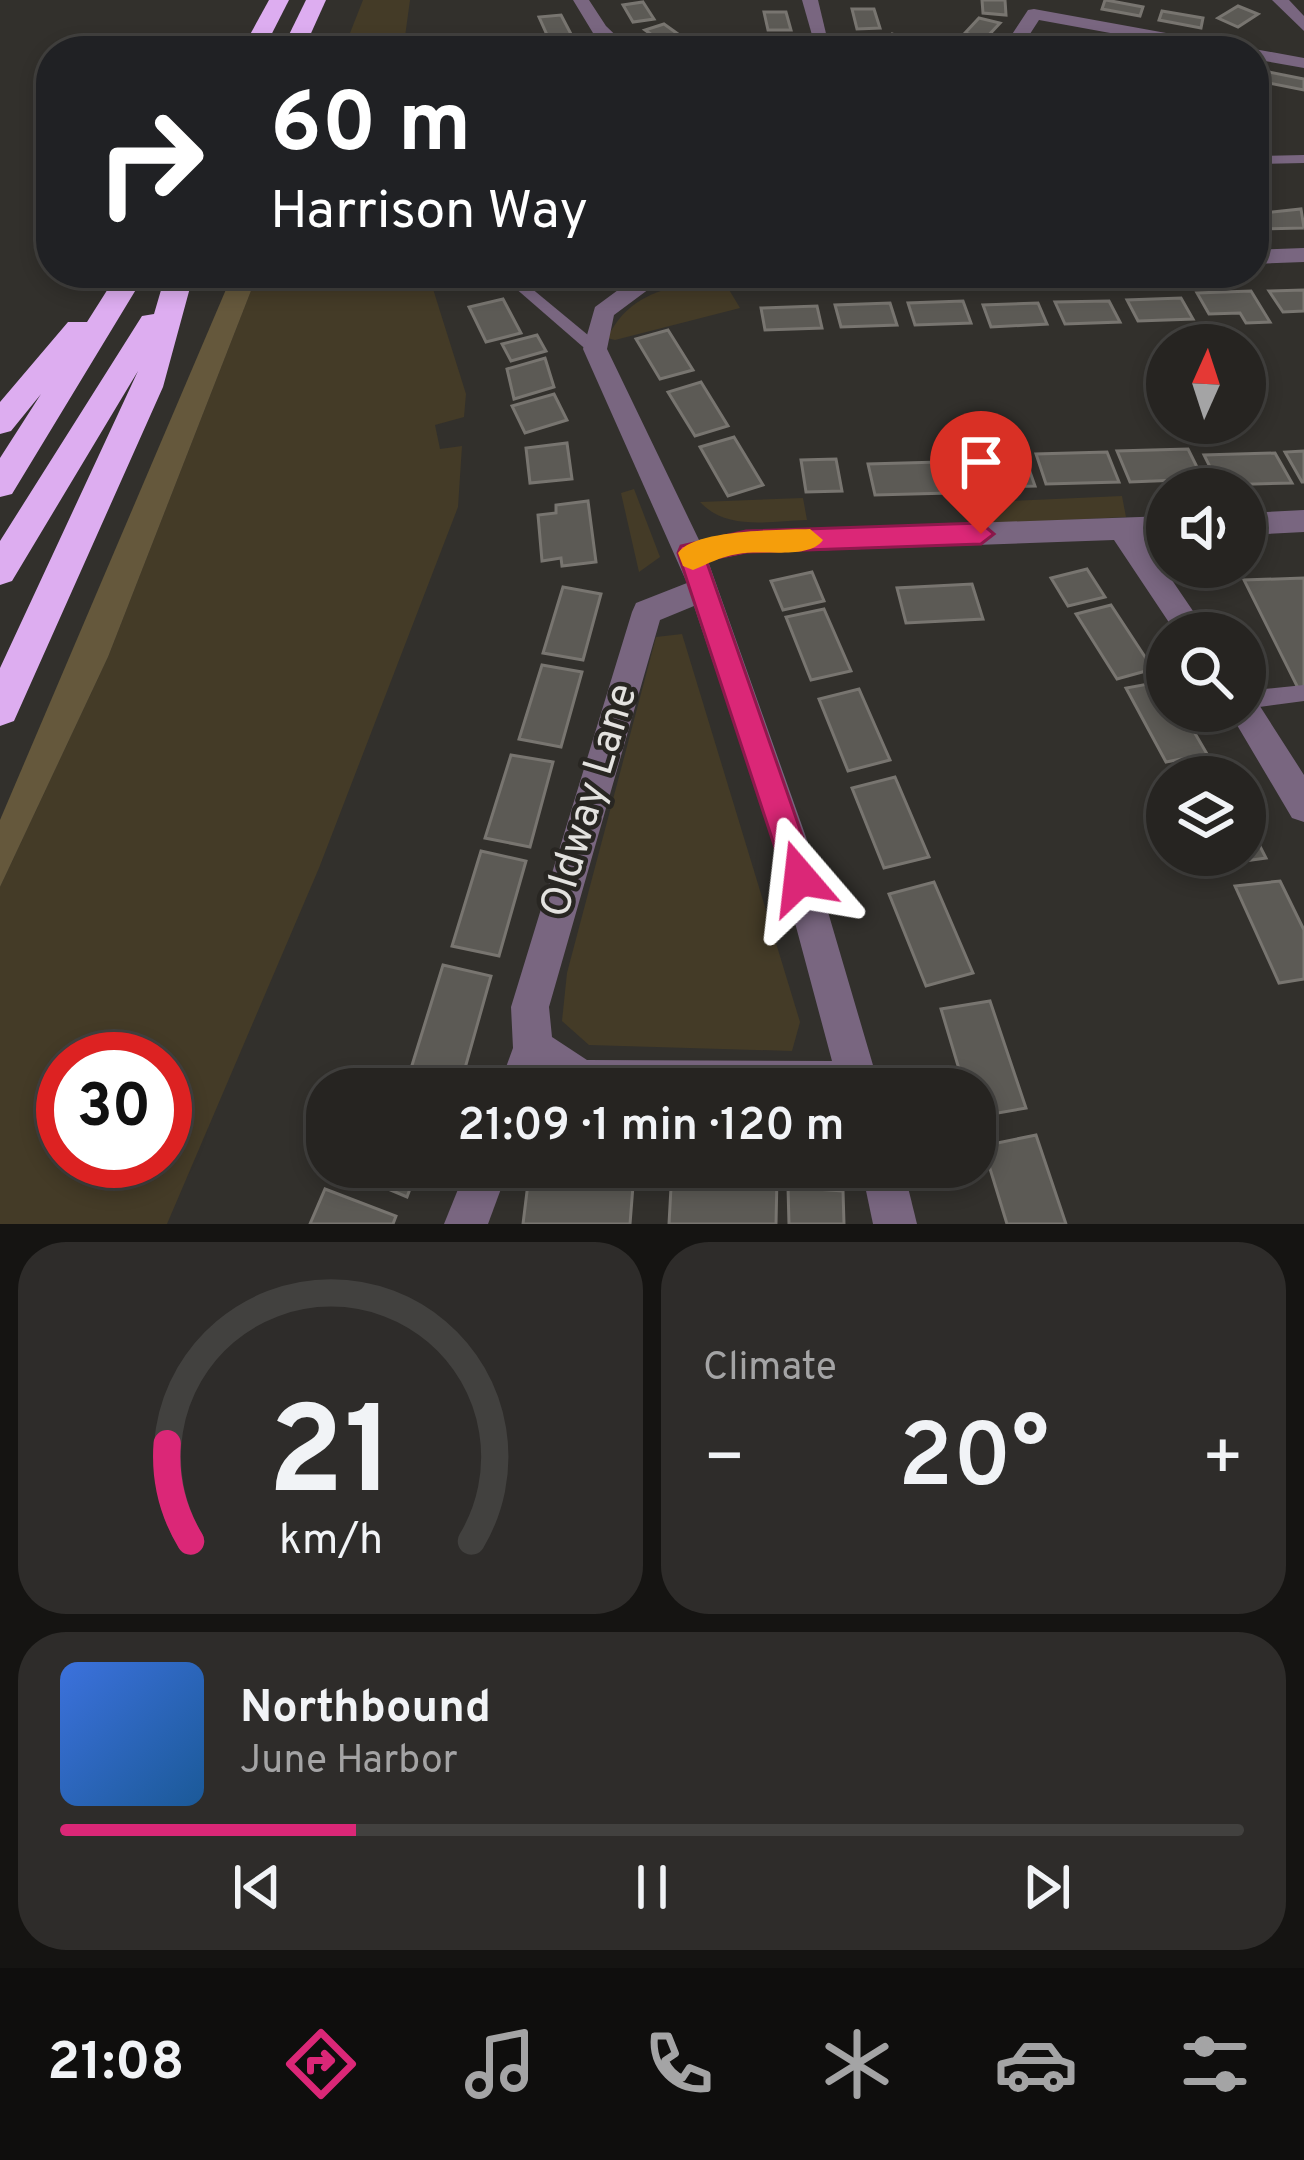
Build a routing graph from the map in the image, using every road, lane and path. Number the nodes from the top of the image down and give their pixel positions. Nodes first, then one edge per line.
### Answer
1 (279, 0) edge
2 (316, 0) edge
3 (581, 0) edge
4 (809, 0) edge
5 (1280, 0) edge
6 (1034, 7) edge
7 (1304, 26) edge
8 (260, 36) edge
9 (299, 36) edge
10 (607, 36) edge
11 (815, 36) edge
12 (1018, 36) edge
13 (1151, 36) edge
14 (1269, 57) edge
15 (1304, 63) edge
16 (1304, 159) edge
17 (1269, 160) edge
18 (1304, 256) edge
19 (1269, 257) edge
20 (116, 288) edge
21 (120, 288) edge
22 (172, 288) edge
23 (176, 288) edge
24 (523, 288) edge
25 (635, 288) edge
26 (595, 350) junction
27 (0, 423) edge
28 (0, 485) edge
29 (1304, 521) edge
30 (1266, 523) edge
31 (1146, 528) edge
32 (1121, 529) junction
33 (691, 553) junction
34 (0, 571) edge
35 (703, 589) junction
36 (1178, 612) edge
37 (1304, 693) edge
38 (1266, 698) edge
39 (0, 710) edge
40 (1259, 732) edge
41 (1304, 806) edge
42 (533, 1048) junction
43 (526, 1068) edge
44 (564, 1068) edge
45 (854, 1068) edge
46 (480, 1188) edge
47 (887, 1188) edge
48 (466, 1224) edge
49 (895, 1224) edge

1 - 8 highway
2 - 9 highway
3 - 10 street
4 - 11 street
5 - 7 street
6 - 12 street
6 - 13 street
14 - 15 street
16 - 17 lane
18 - 19 street
20 - 27 highway
21 - 28 highway
22 - 34 highway
23 - 39 highway
24 - 26 lane
25 - 26 street
26 - 33 street
29 - 30 street
31 - 32 street
32 - 33 street
32 - 36 street
33 - 35 street
35 - 42 street, Oldway Lane
35 - 45 street
37 - 38 lane
40 - 41 street
42 - 43 street, Oldway Lane
42 - 44 street
46 - 48 street
47 - 49 street

